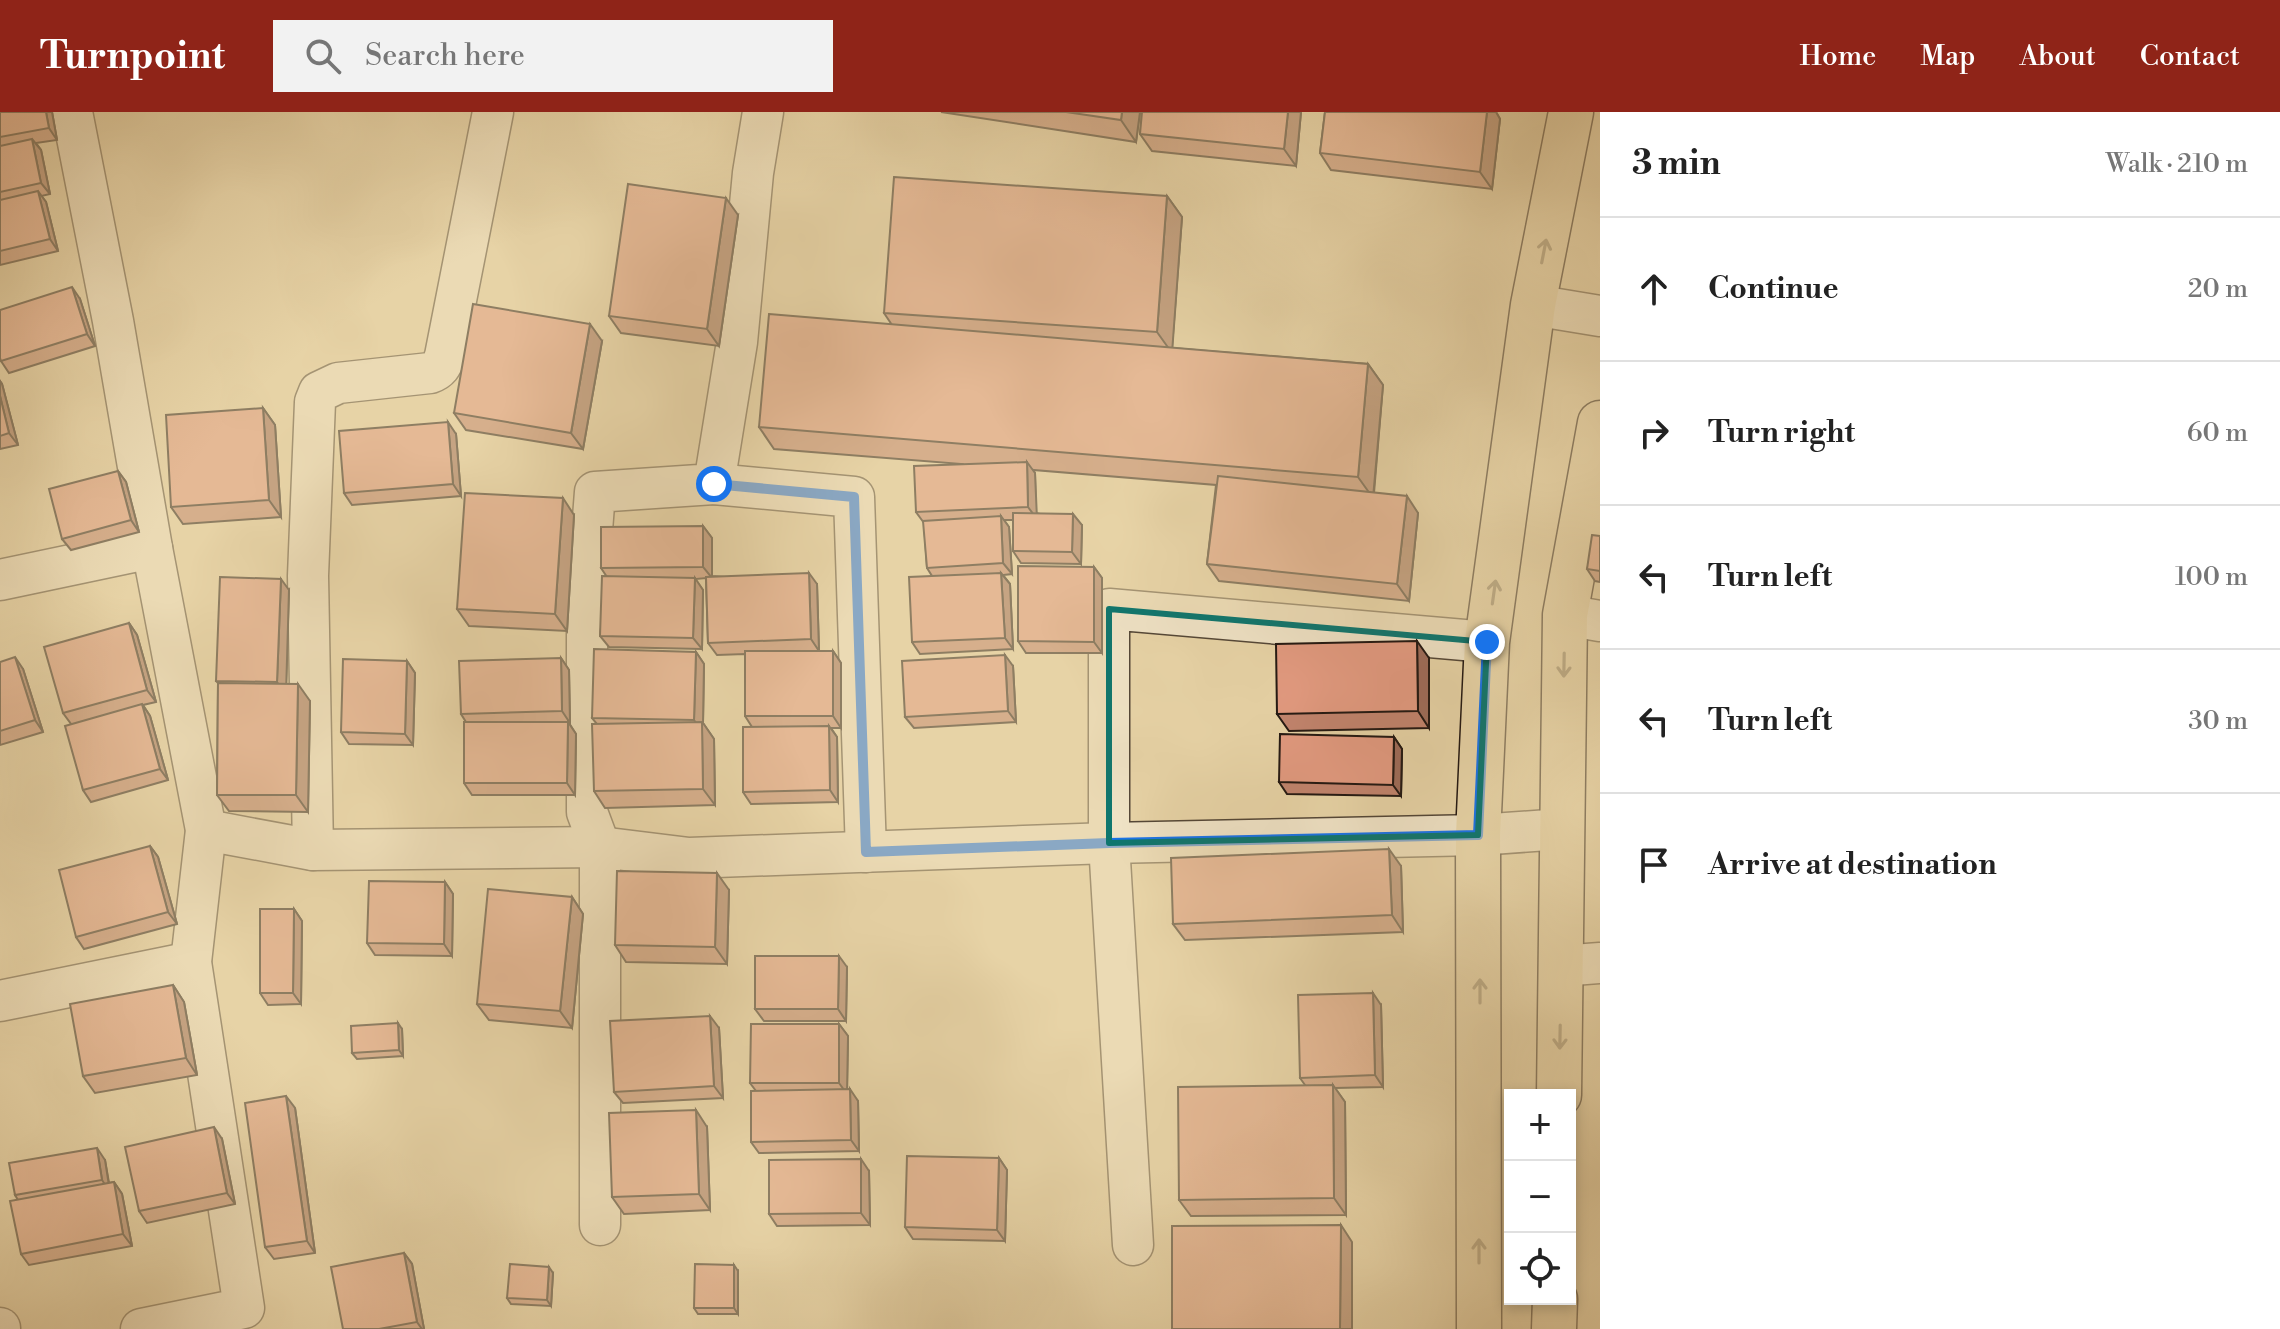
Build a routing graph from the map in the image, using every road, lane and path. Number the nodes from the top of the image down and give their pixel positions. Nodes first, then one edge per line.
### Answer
1 (72, 112) edge
2 (493, 112) edge
3 (763, 112) edge
4 (1571, 112) edge
5 (1533, 305) junction
6 (1600, 316) edge
7 (1600, 423) edge
8 (714, 484) junction
9 (152, 548) junction
10 (0, 580) edge
11 (1582, 618) edge
12 (1487, 642) junction
13 (1562, 829) junction
14 (206, 830) junction
15 (1478, 835) junction
16 (1109, 843) junction
17 (600, 847) junction
18 (313, 850) junction
19 (866, 852) junction
20 (191, 962) junction
21 (1580, 964) edge
22 (0, 1001) edge
23 (1560, 1089) edge
24 (600, 1225) dead end
25 (1133, 1245) dead end
26 (141, 1329) edge
27 (1479, 1329) edge

1 - 9 street
2 - 18 street
3 - 8 street
5 -> 4 main road
5 - 6 street
12 -> 5 main road
7 - 11 main road
8 - 17 street
8 - 19 street
9 - 10 street
9 - 14 street
11 -> 13 main road
12 - 15 main road
12 - 16 street
13 - 15 street
13 - 21 main road
14 - 18 street
14 - 20 street
15 - 16 street
27 -> 15 main road
16 - 19 street
16 - 25 street
17 - 18 street
17 - 19 street
17 - 24 street
20 - 22 street
20 - 26 street
21 -> 23 main road

